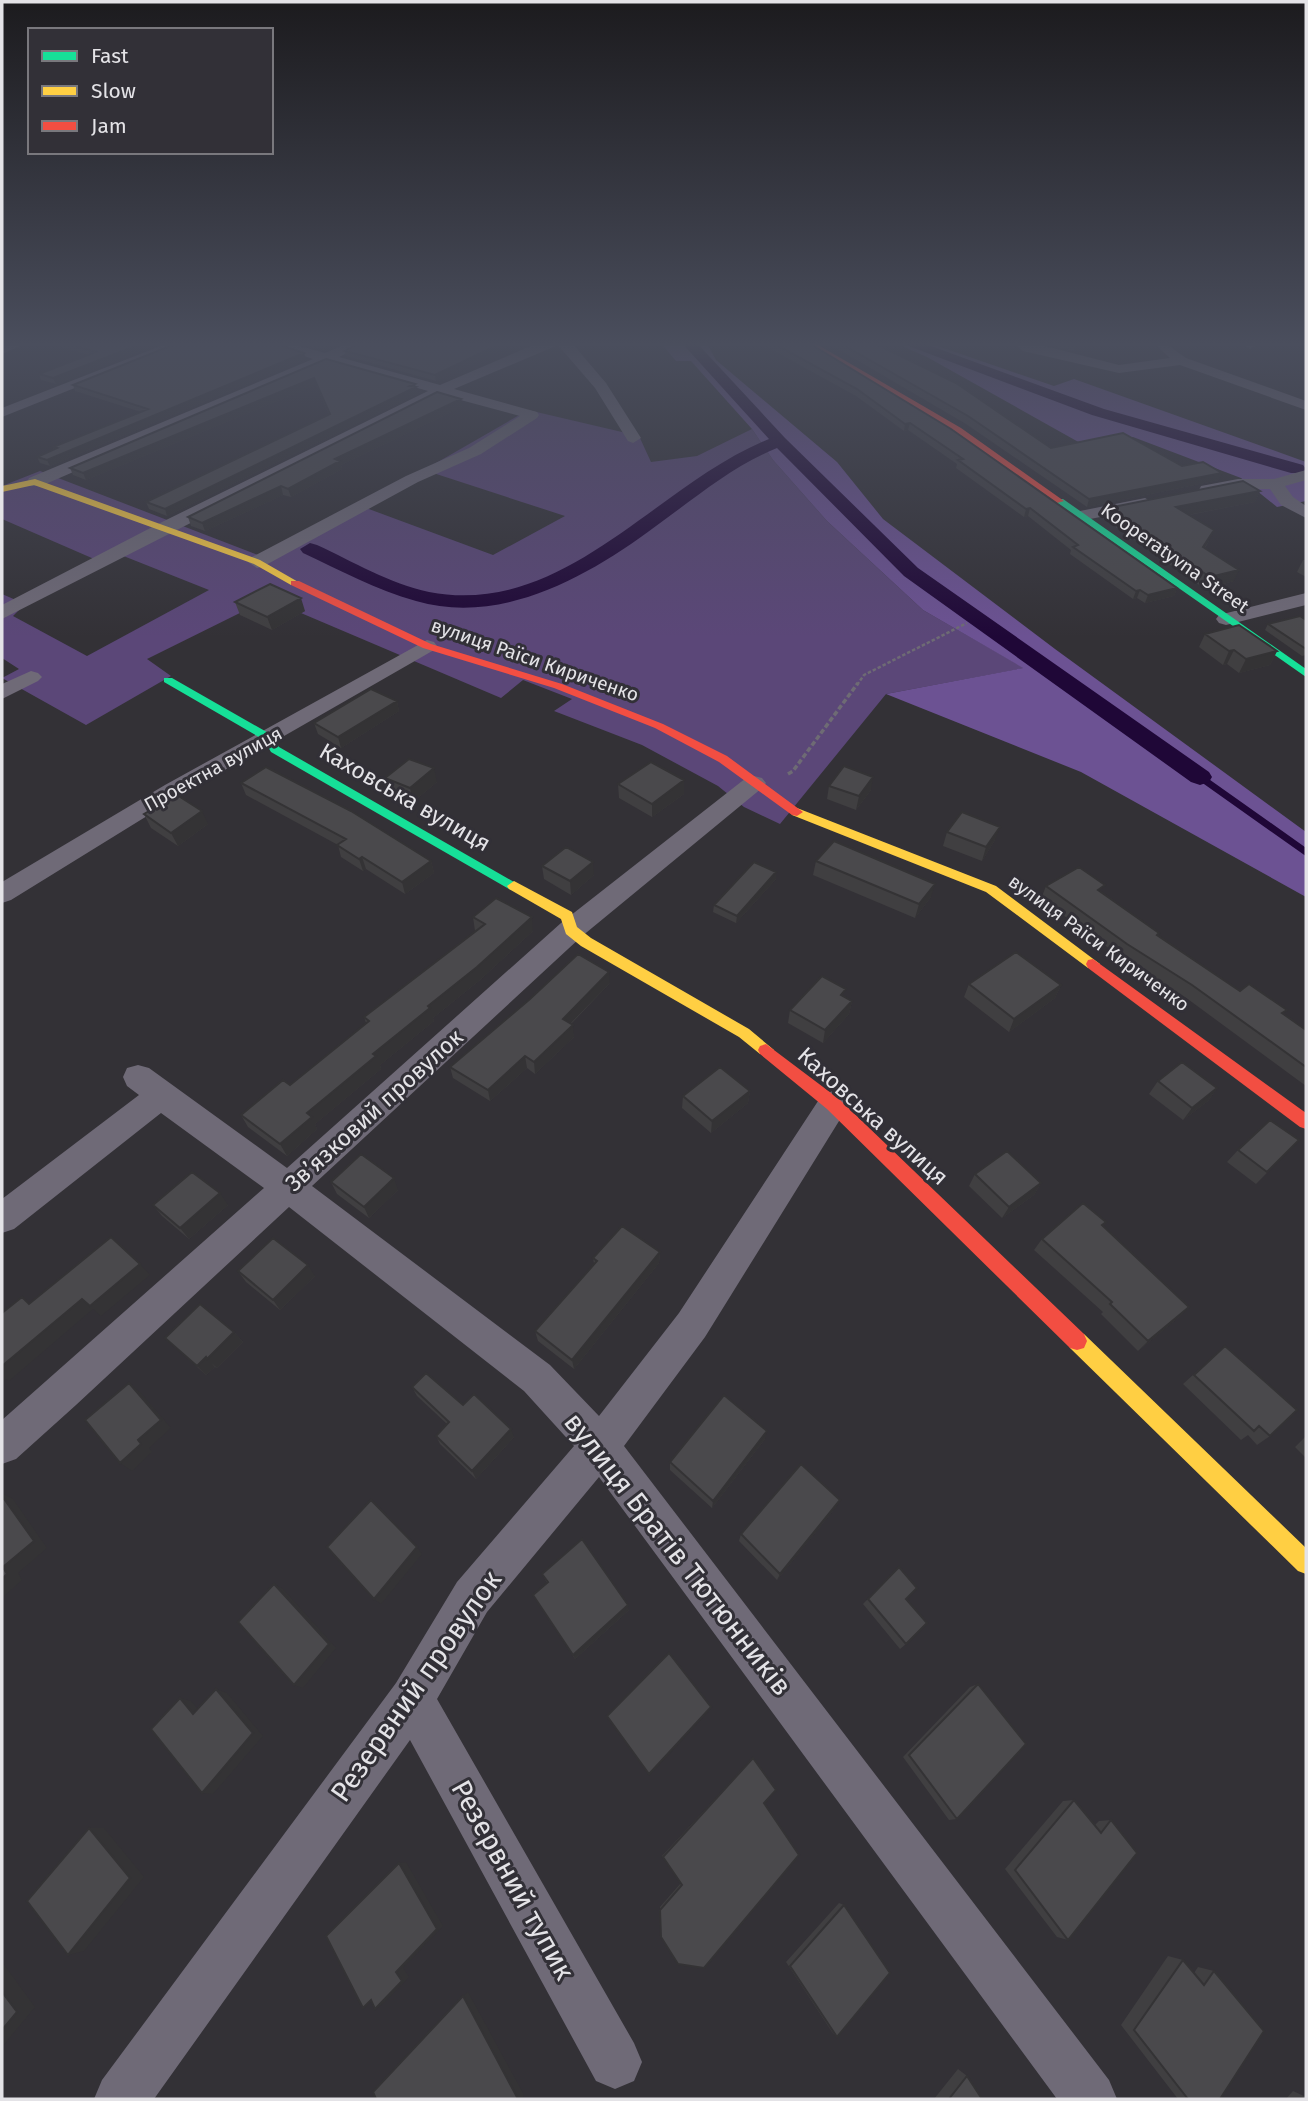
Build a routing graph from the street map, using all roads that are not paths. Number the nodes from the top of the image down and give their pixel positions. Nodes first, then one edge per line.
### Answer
1 (134, 440) edge
2 (340, 440) edge
3 (492, 440) edge
4 (972, 440) edge
5 (1306, 475) edge
6 (35, 482) junction
7 (1275, 484) junction
8 (2, 489) edge
9 (1185, 495) edge
10 (1159, 500) edge
11 (1306, 513) edge
12 (1080, 516) junction
13 (163, 527) junction
14 (257, 562) junction
15 (1306, 599) edge
16 (2, 613) edge
17 (1226, 619) junction
18 (427, 646) junction
19 (1306, 674) edge
20 (31, 677) dead end
21 (168, 680) dead end
22 (2, 693) edge
23 (268, 738) junction
24 (754, 783) junction
25 (2, 894) edge
26 (571, 930) junction
27 (833, 1104) junction
28 (1306, 1122) edge
29 (289, 1188) junction
30 (2, 1217) edge
31 (2, 1445) edge
32 (600, 1446) junction
33 (1306, 1563) edge
34 (412, 1699) junction
35 (615, 2062) dead end
36 (121, 2099) edge
37 (1090, 2099) edge

1 - 6 street
2 - 13 street
3 - 14 street
4 - 12 street, Kooperatyvna Street
5 - 7 street
6 - 8 street
6 - 13 street, вулиця Раїси Кириченко
7 - 9 street
7 - 11 street
10 - 12 street
12 - 17 street, Kooperatyvna Street
13 - 14 street, вулиця Раїси Кириченко
13 - 16 street
14 - 18 street, вулиця Раїси Кириченко
15 - 17 street
17 - 19 street, Kooperatyvna Street
18 - 23 street, Проектна вулиця
18 - 24 street, вулиця Раїси Кириченко
20 - 22 street
21 - 23 street, Каховська вулиця
23 - 25 street, Проектна вулиця
23 - 26 street, Каховська вулиця
24 - 26 street, Звʼязковий провулок
24 - 28 street, вулиця Раїси Кириченко
26 - 27 street, Каховська вулиця
26 - 29 street, Звʼязковий провулок
27 - 32 street, Резервний провулок
27 - 33 street, Каховська вулиця
29 - 30 street, вулиця Братів Тютюнників
29 - 31 street, Звʼязковий провулок
29 - 32 street, вулиця Братів Тютюнників
32 - 34 street, Резервний провулок
32 - 37 street, вулиця Братів Тютюнників
34 - 35 street, Резервний тупик
34 - 36 street, Резервний провулок

